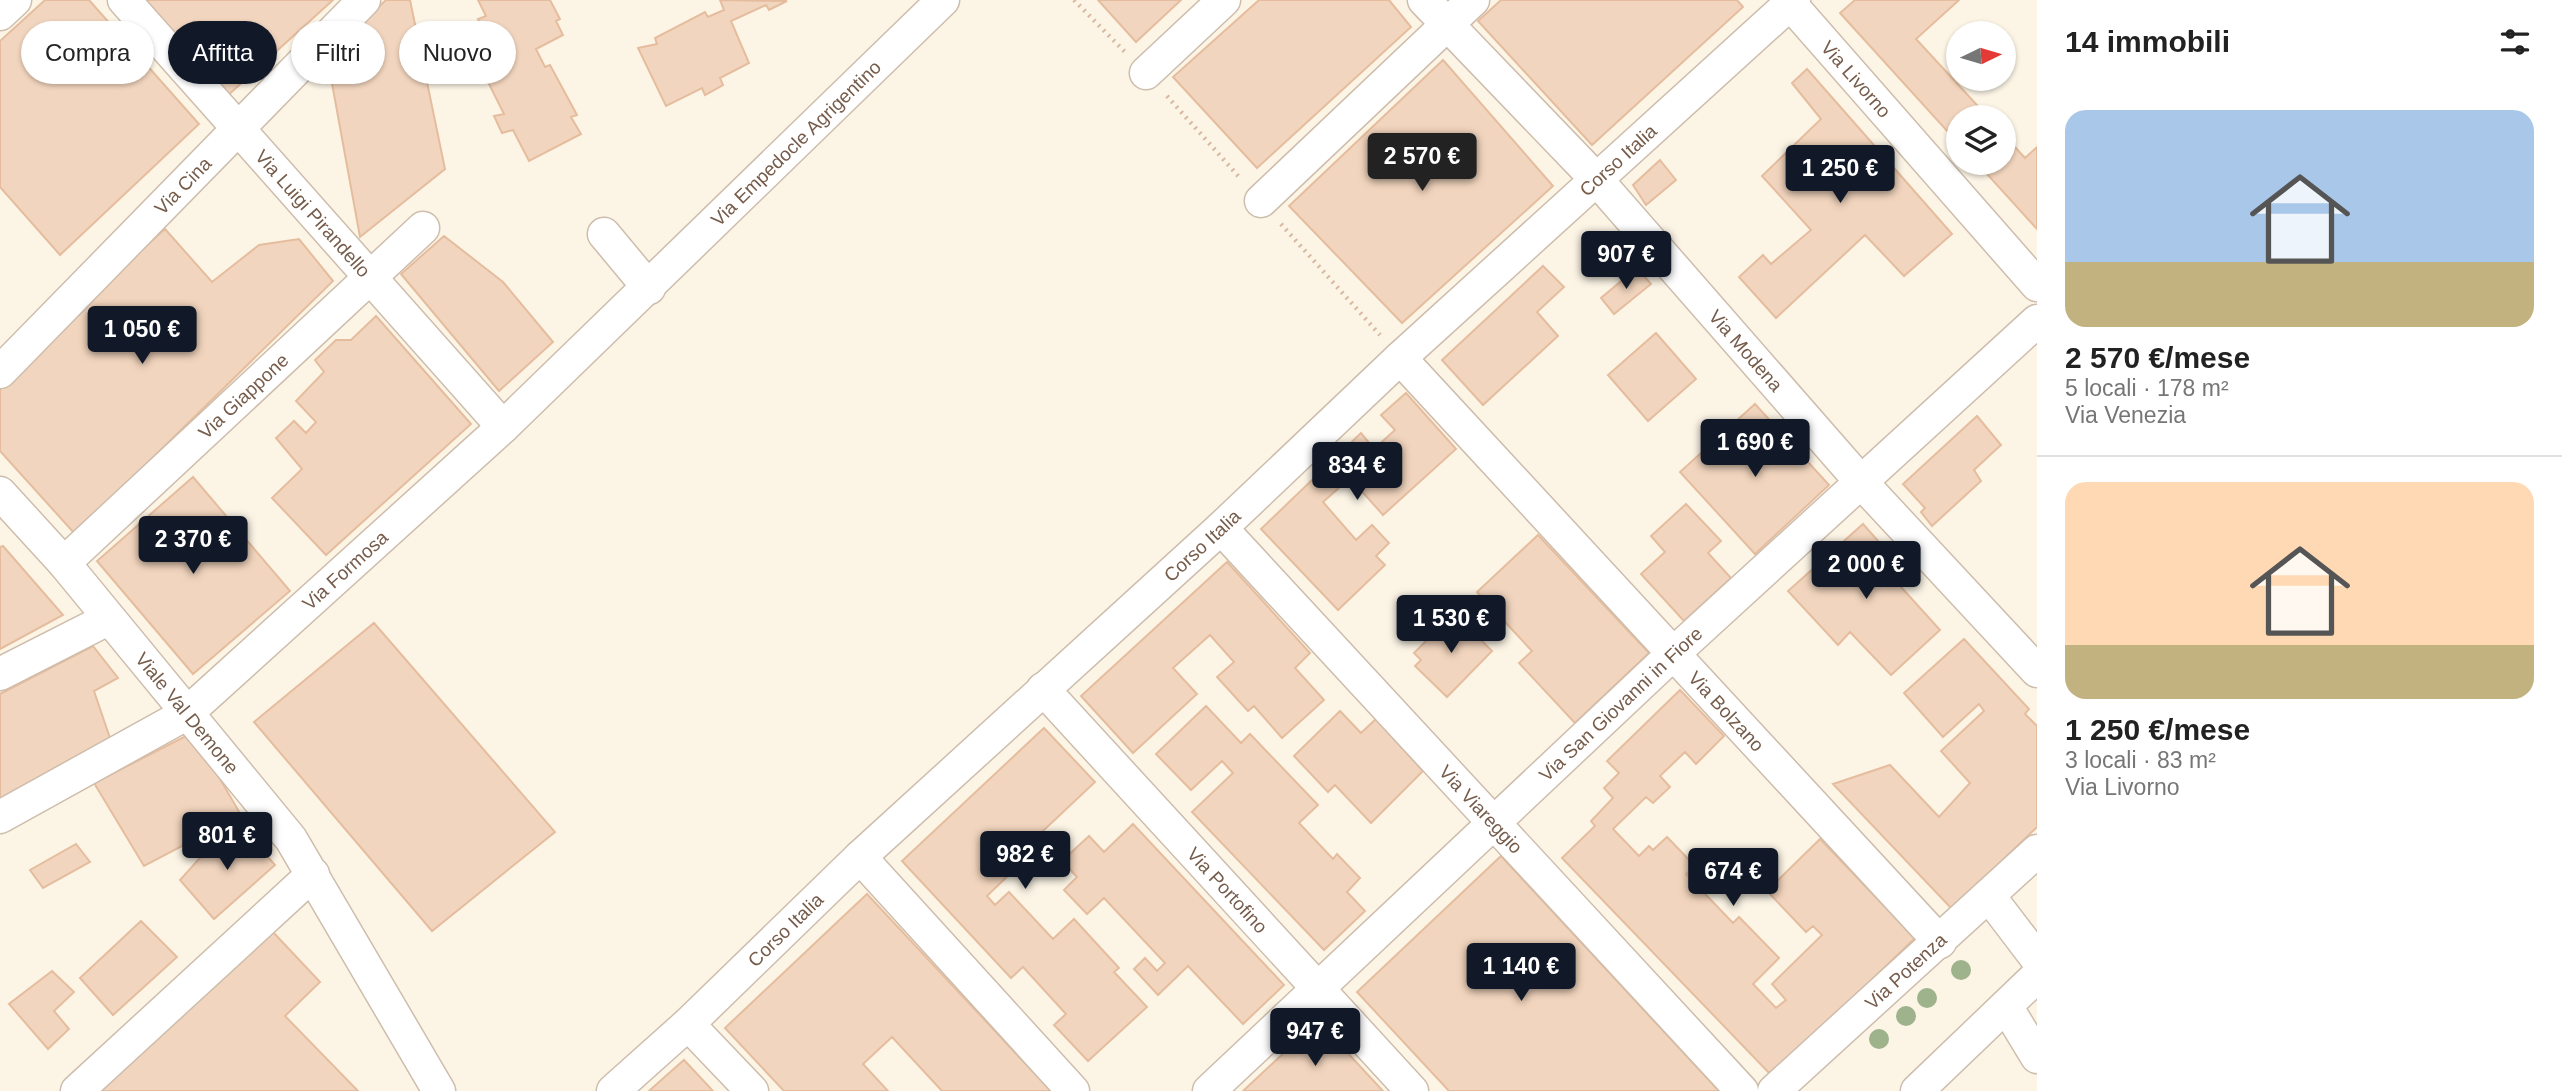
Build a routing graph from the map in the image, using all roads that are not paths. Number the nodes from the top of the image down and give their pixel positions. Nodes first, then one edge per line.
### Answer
1 (15, 0) edge
2 (124, 0) edge
3 (364, 0) edge
4 (943, 0) edge
5 (1224, 0) edge
6 (1424, 0) edge
7 (1473, 0) edge
8 (1790, 1) edge
9 (0, 14) edge
10 (1447, 25) junction
11 (1146, 73) dead end
12 (236, 128) junction
13 (1597, 180) junction
14 (1261, 201) dead end
15 (423, 229) dead end
16 (604, 233) dead end
17 (370, 276) junction
18 (2037, 285) edge
19 (649, 288) junction
20 (2037, 321) edge
21 (1400, 358) junction
22 (0, 372) edge
23 (503, 427) junction
24 (1862, 483) junction
25 (4, 505) edge
26 (1221, 527) junction
27 (65, 563) junction
28 (108, 619) junction
29 (1674, 653) junction
30 (2037, 671) edge
31 (0, 674) edge
32 (1043, 689) junction
33 (186, 714) junction
34 (0, 817) edge
35 (1493, 822) junction
36 (2037, 851) edge
37 (860, 857) junction
38 (313, 874) junction
39 (1989, 896) junction
40 (1940, 942) junction
41 (2037, 959) edge
42 (2037, 976) edge
43 (1315, 988) junction
44 (2006, 1006) junction
45 (688, 1024) junction
46 (2037, 1057) edge
47 (429, 1086) edge
48 (77, 1091) edge
49 (613, 1091) edge
50 (752, 1091) edge
51 (1073, 1091) edge
52 (1209, 1091) edge
53 (1412, 1091) edge
54 (1742, 1091) edge
55 (1774, 1091) edge
56 (1917, 1091) edge

1 - 9 street
2 - 12 street, Via Luigi Pirandello
3 - 12 street, Via Cina
4 - 19 street, Via Empedocle Agrigentino
5 - 11 street
6 - 10 street, Via Modena
7 - 10 street
8 - 13 street, Corso Italia
8 - 18 street, Via Livorno
10 - 13 street, Via Modena
10 - 14 street
12 - 17 street, Via Luigi Pirandello
12 - 22 street, Via Cina
13 - 21 street, Corso Italia
13 - 24 street, Via Modena
15 - 17 street, Via Giappone
16 - 19 street
17 - 23 street, Via Luigi Pirandello
17 - 27 street, Via Giappone
19 - 23 street, Via Empedocle Agrigentino
20 - 24 street, Via San Giovanni in Fiore
21 - 26 street, Corso Italia
21 - 29 street, Via Bolzano
23 - 33 street, Via Formosa
24 - 29 street, Via San Giovanni in Fiore
24 - 30 street, Via Modena
25 - 27 street, Viale Val Demone
26 - 32 street, Corso Italia
26 - 35 street, Via Viareggio
27 - 28 street, Viale Val Demone
28 - 31 street
28 - 33 street, Viale Val Demone
29 - 35 street, Via San Giovanni in Fiore
29 - 40 street, Via Bolzano
32 - 37 street, Corso Italia
32 - 43 street, Via Portofino
33 - 34 street, Via Formosa
33 - 38 street, Viale Val Demone
35 - 43 street, Via San Giovanni in Fiore
35 - 54 street, Via Viareggio
36 - 39 street, Via Potenza
37 - 45 street, Corso Italia
37 - 51 street
38 - 47 street, Viale Val Demone
38 - 48 street
39 - 40 street, Via Potenza
39 - 41 street
40 - 55 street, Via Potenza
42 - 44 street
43 - 52 street, Via San Giovanni in Fiore
43 - 53 street, Via Portofino
44 - 46 street
44 - 56 street
45 - 49 street, Corso Italia
45 - 50 street

